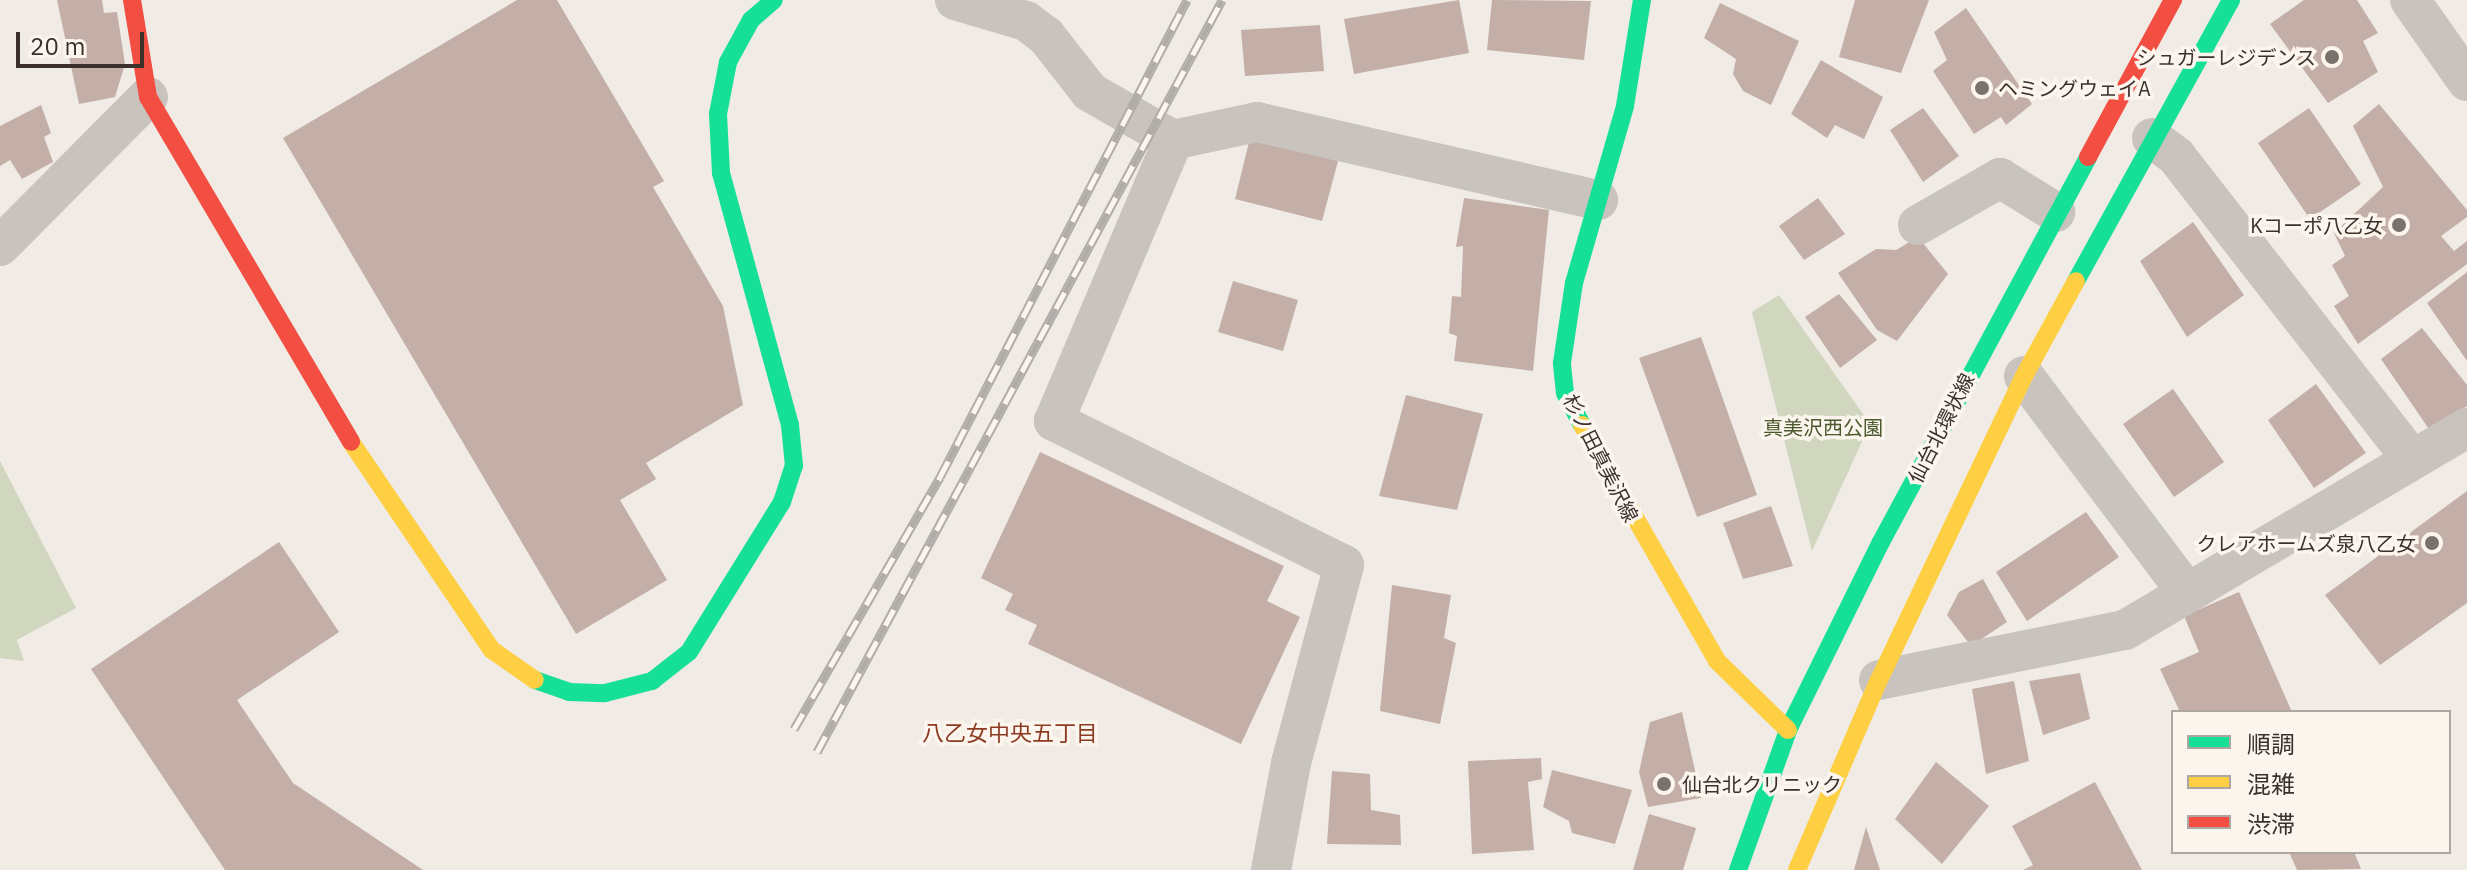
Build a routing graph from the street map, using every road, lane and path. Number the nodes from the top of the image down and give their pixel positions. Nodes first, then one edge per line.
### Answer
1 (132, 0) edge
2 (774, 0) edge
3 (955, 0) edge
4 (1642, 0) edge
5 (2173, 0) edge
6 (2231, 0) edge
7 (2410, 0) edge
8 (2467, 81) edge
9 (148, 97) junction
10 (2152, 138) junction
11 (1173, 140) junction
12 (1598, 200) junction
13 (2055, 212) junction
14 (1918, 225) dead end
15 (0, 246) edge
16 (2024, 376) junction
17 (2467, 428) edge
18 (2410, 457) junction
19 (2187, 592) junction
20 (1879, 680) junction
21 (1788, 730) junction
22 (1271, 870) edge
23 (1738, 870) edge
24 (1797, 870) edge

1 - 9 street
2 - 9 street
3 - 11 street
4 - 12 street, 杉ノ田真美沢線
5 - 13 street, 仙台北環状線
6 - 10 street
7 - 8 street
9 - 15 street
10 - 16 street
10 - 18 street
11 - 12 street
11 - 22 street
12 - 21 street, 杉ノ田真美沢線
13 - 14 street
13 - 21 street, 仙台北環状線
16 - 19 street
16 - 20 street
17 - 18 street
18 - 19 street
19 - 20 street
20 - 24 street
21 - 23 street, 仙台北環状線

